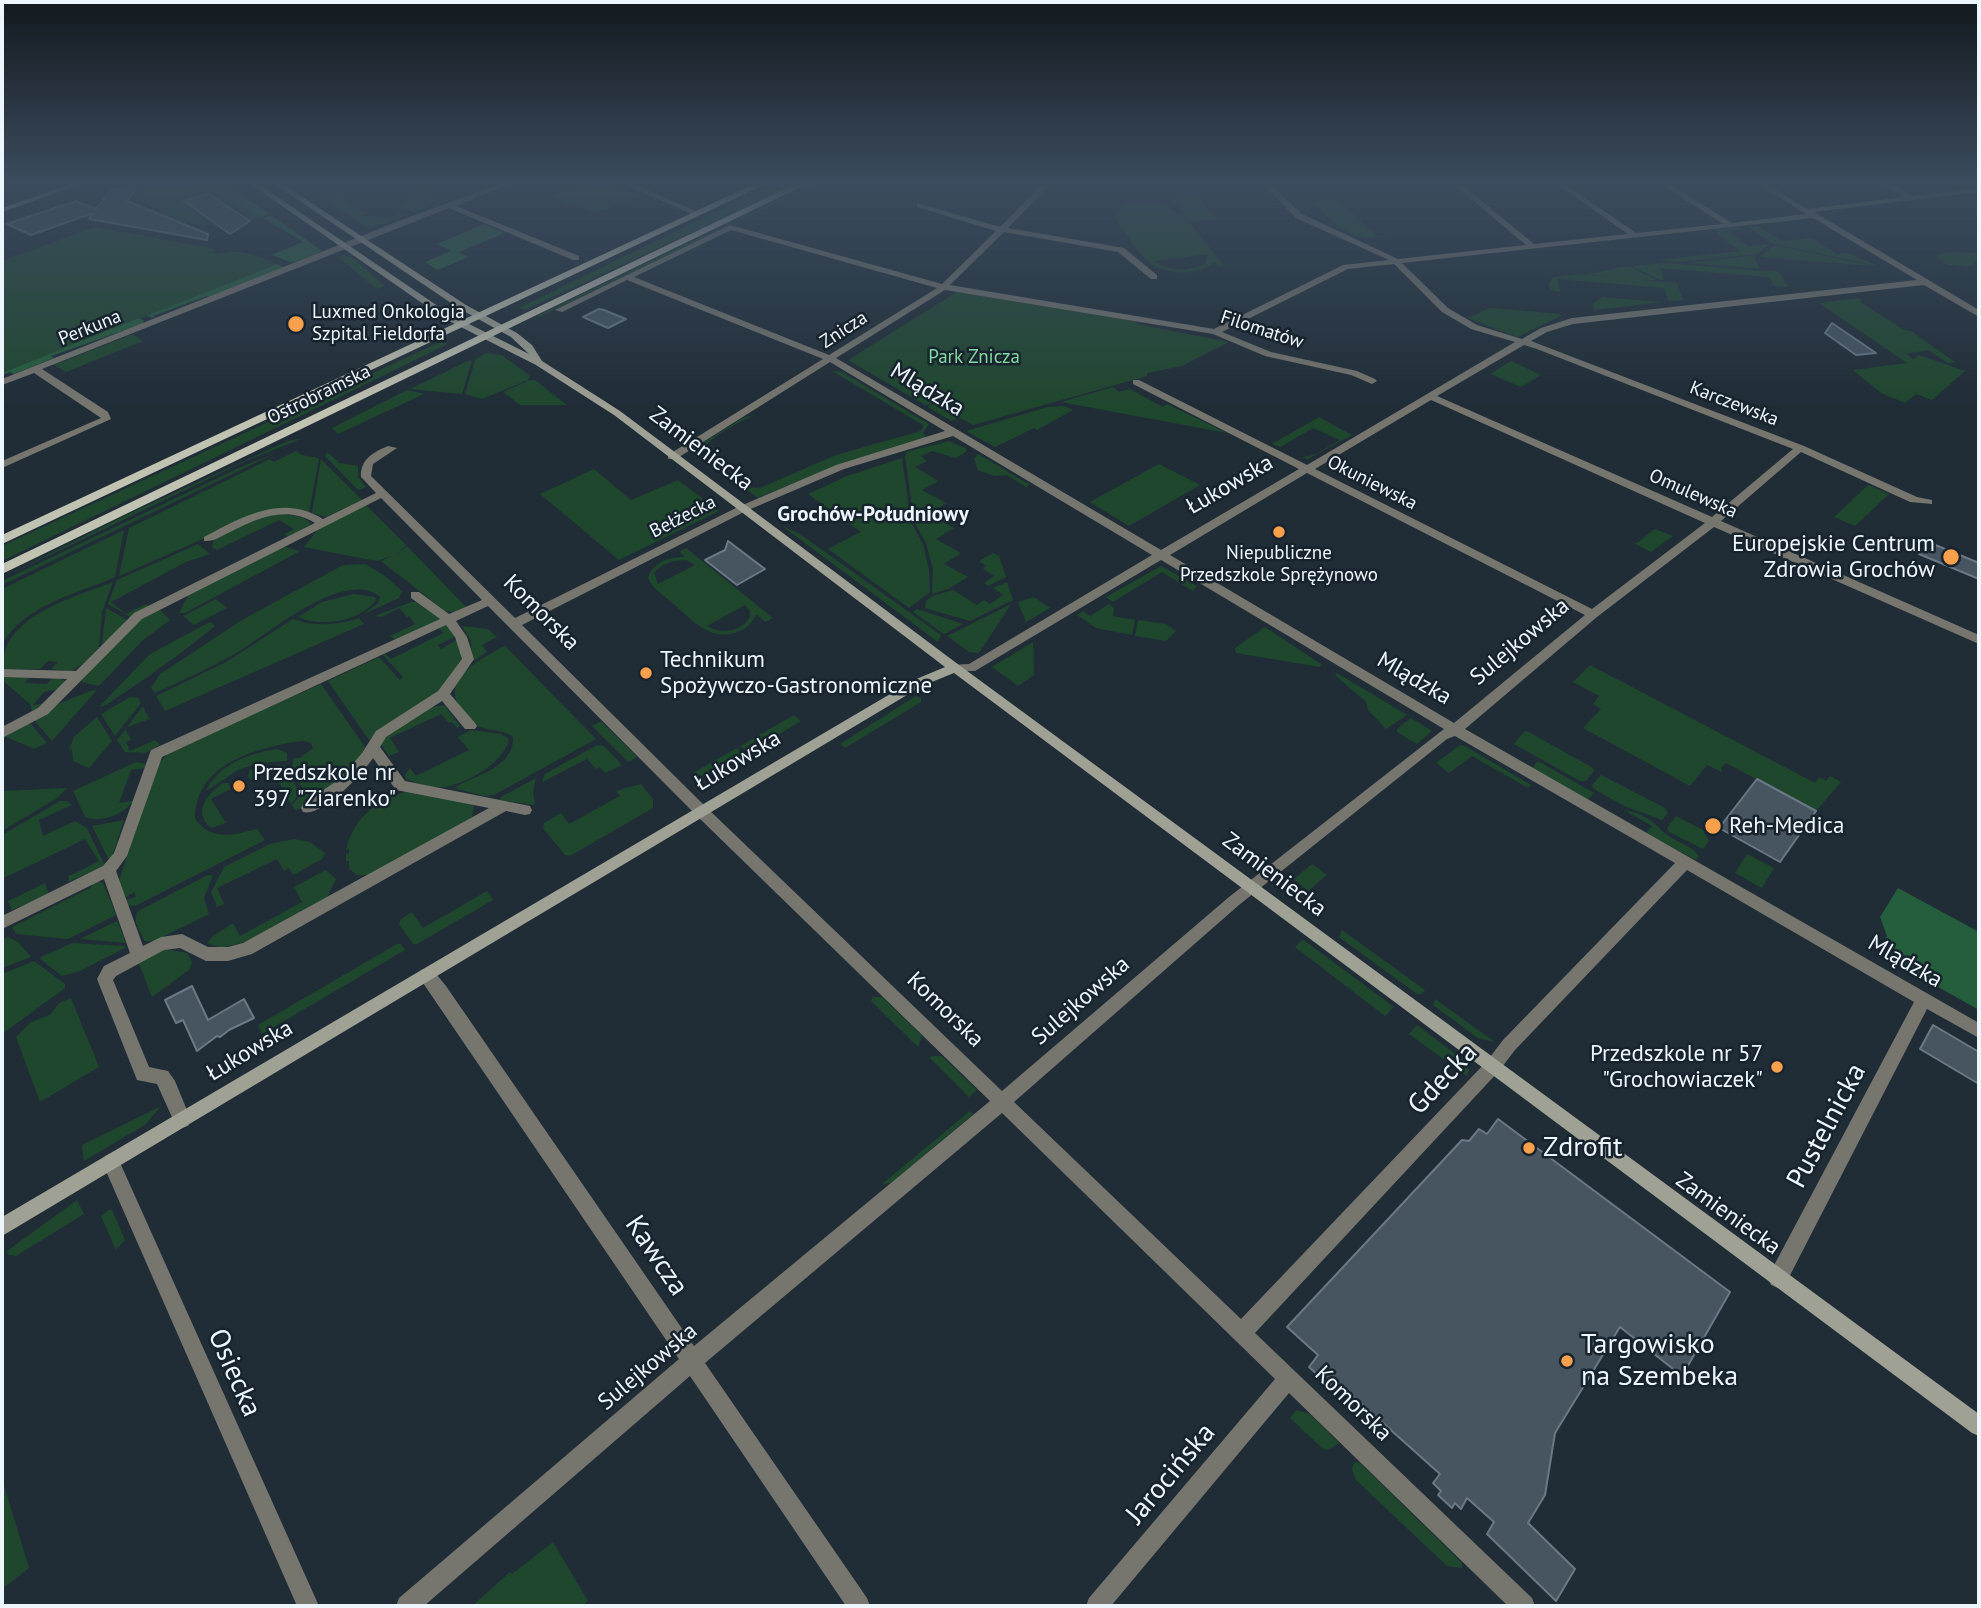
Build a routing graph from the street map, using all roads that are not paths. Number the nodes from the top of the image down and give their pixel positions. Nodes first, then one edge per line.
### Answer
1 (319, 258) edge
2 (363, 258) edge
3 (390, 258) edge
4 (606, 258) edge
5 (647, 258) edge
6 (666, 258) edge
7 (841, 258) edge
8 (974, 258) edge
9 (1131, 258) edge
10 (1390, 258) edge
11 (1421, 258) edge
12 (1885, 258) edge
13 (1396, 261) junction
14 (627, 277) junction
15 (1154, 277) dead end
16 (1926, 282) junction
17 (944, 287) junction
18 (559, 310) dead end
19 (1979, 314) edge
20 (482, 317) junction
21 (464, 326) junction
22 (502, 327) junction
23 (1474, 327) junction
24 (1215, 332) junction
25 (486, 335) junction
26 (1524, 342) junction
27 (1504, 353) junction
28 (831, 359) junction
29 (539, 363) junction
30 (35, 369) junction
31 (1372, 381) dead end
32 (2, 382) edge
33 (1136, 382) dead end
34 (1432, 397) junction
35 (954, 432) junction
36 (392, 448) dead end
37 (1800, 449) junction
38 (672, 457) junction
39 (2, 466) edge
40 (1307, 469) junction
41 (383, 493) junction
42 (1928, 502) dead end
43 (742, 509) junction
44 (1713, 522) junction
45 (322, 523) junction
46 (208, 539) dead end
47 (2, 540) edge
48 (1160, 555) junction
49 (2, 569) edge
50 (415, 595) dead end
51 (491, 600) junction
52 (1592, 614) junction
53 (449, 620) junction
54 (514, 624) junction
55 (1979, 639) edge
56 (955, 668) junction
57 (2, 673) edge
58 (77, 675) junction
59 (443, 694) junction
60 (470, 726) dead end
61 (1455, 730) junction
62 (2, 733) edge
63 (373, 747) junction
64 (504, 806) junction
65 (308, 808) dead end
66 (525, 810) dead end
67 (701, 811) junction
68 (1685, 862) junction
69 (108, 870) junction
70 (1252, 887) junction
71 (2, 923) edge
72 (139, 955) junction
73 (427, 975) junction
74 (1924, 999) junction
75 (1979, 1031) edge
76 (1493, 1066) junction
77 (1002, 1102) junction
78 (182, 1120) junction
79 (110, 1163) junction
80 (2, 1227) edge
81 (1778, 1278) junction
82 (1241, 1333) junction
83 (693, 1360) junction
84 (1289, 1379) junction
85 (1979, 1426) edge
86 (308, 1606) edge
87 (407, 1606) edge
88 (859, 1606) edge
89 (1097, 1606) edge
90 (1524, 1606) edge

1 - 30 street, Perkuna
2 - 21 street, Zamieniecka
3 - 20 street, Zamieniecka
4 - 20 main road, Ostrobramska
5 - 22 main road, Ostrobramska
6 - 14 street, Filomatów
7 - 17 street, Filomatów
8 - 17 street, Znicza
9 - 15 street
10 - 13 street
11 - 13 street
12 - 16 street
13 - 23 street
13 - 24 street
14 - 18 street
14 - 28 street, Mlądzka
16 - 19 street
16 - 26 street, Łukowska
17 - 24 street, Filomatów
17 - 28 street, Znicza
20 - 21 main road, Ostrobramska
20 - 22 street, Zamieniecka
21 - 25 street, Zamieniecka
21 - 47 main road, Ostrobramska
22 - 25 main road, Ostrobramska
22 - 29 street, Zamieniecka
23 - 26 street, Karczewska
23 - 27 street
24 - 31 street, Filomatów
25 - 29 street, Zamieniecka
25 - 49 main road, Ostrobramska
26 - 27 street, Łukowska
26 - 37 street, Karczewska
27 - 34 street, Łukowska
28 - 35 street, Mlądzka
28 - 38 street, Znicza
29 - 38 street, Zamieniecka
30 - 32 street, Perkuna
30 - 39 street
33 - 40 street, Okuniewska
34 - 40 street, Łukowska
34 - 44 street, Omulewska
35 - 43 street, Bełżecka
35 - 48 street, Mlądzka
36 - 41 street, Komorska
37 - 42 street, Karczewska
37 - 44 street, Sulejkowska
38 - 43 street, Zamieniecka
40 - 48 street, Łukowska
40 - 52 street, Okuniewska
41 - 45 street
41 - 51 street, Komorska
43 - 54 street, Bełżecka
43 - 56 street, Zamieniecka
44 - 52 street, Sulejkowska
44 - 55 street, Omulewska
45 - 46 street
45 - 58 street
48 - 56 street, Łukowska
48 - 61 street, Mlądzka
50 - 53 street
51 - 53 street
51 - 54 street, Komorska
52 - 61 street, Sulejkowska
53 - 59 street
53 - 69 street
54 - 67 street, Komorska
56 - 67 street, Łukowska
56 - 70 street, Zamieniecka
57 - 58 street
58 - 62 street
59 - 60 street
59 - 63 street
61 - 68 street, Mlądzka
61 - 70 street, Sulejkowska
63 - 64 street
63 - 65 street
64 - 66 street
64 - 72 street
67 - 73 street, Łukowska
67 - 77 street, Komorska
68 - 74 street, Mlądzka
68 - 76 street, Gdecka
69 - 71 street
69 - 72 street
70 - 76 street, Zamieniecka
70 - 77 street, Sulejkowska
72 - 78 street
73 - 78 street, Łukowska
73 - 83 street, Kawcza
74 - 75 street, Mlądzka
74 - 81 street, Pustelnicka
76 - 81 street, Zamieniecka
76 - 82 street, Gdecka
77 - 82 street, Komorska
77 - 83 street, Sulejkowska
78 - 79 street, Łukowska
79 - 80 street, Łukowska
79 - 86 street, Osiecka
81 - 85 street, Zamieniecka
82 - 84 street, Komorska
83 - 87 street, Sulejkowska
83 - 88 street, Kawcza
84 - 89 street, Jarocińska
84 - 90 street, Komorska

